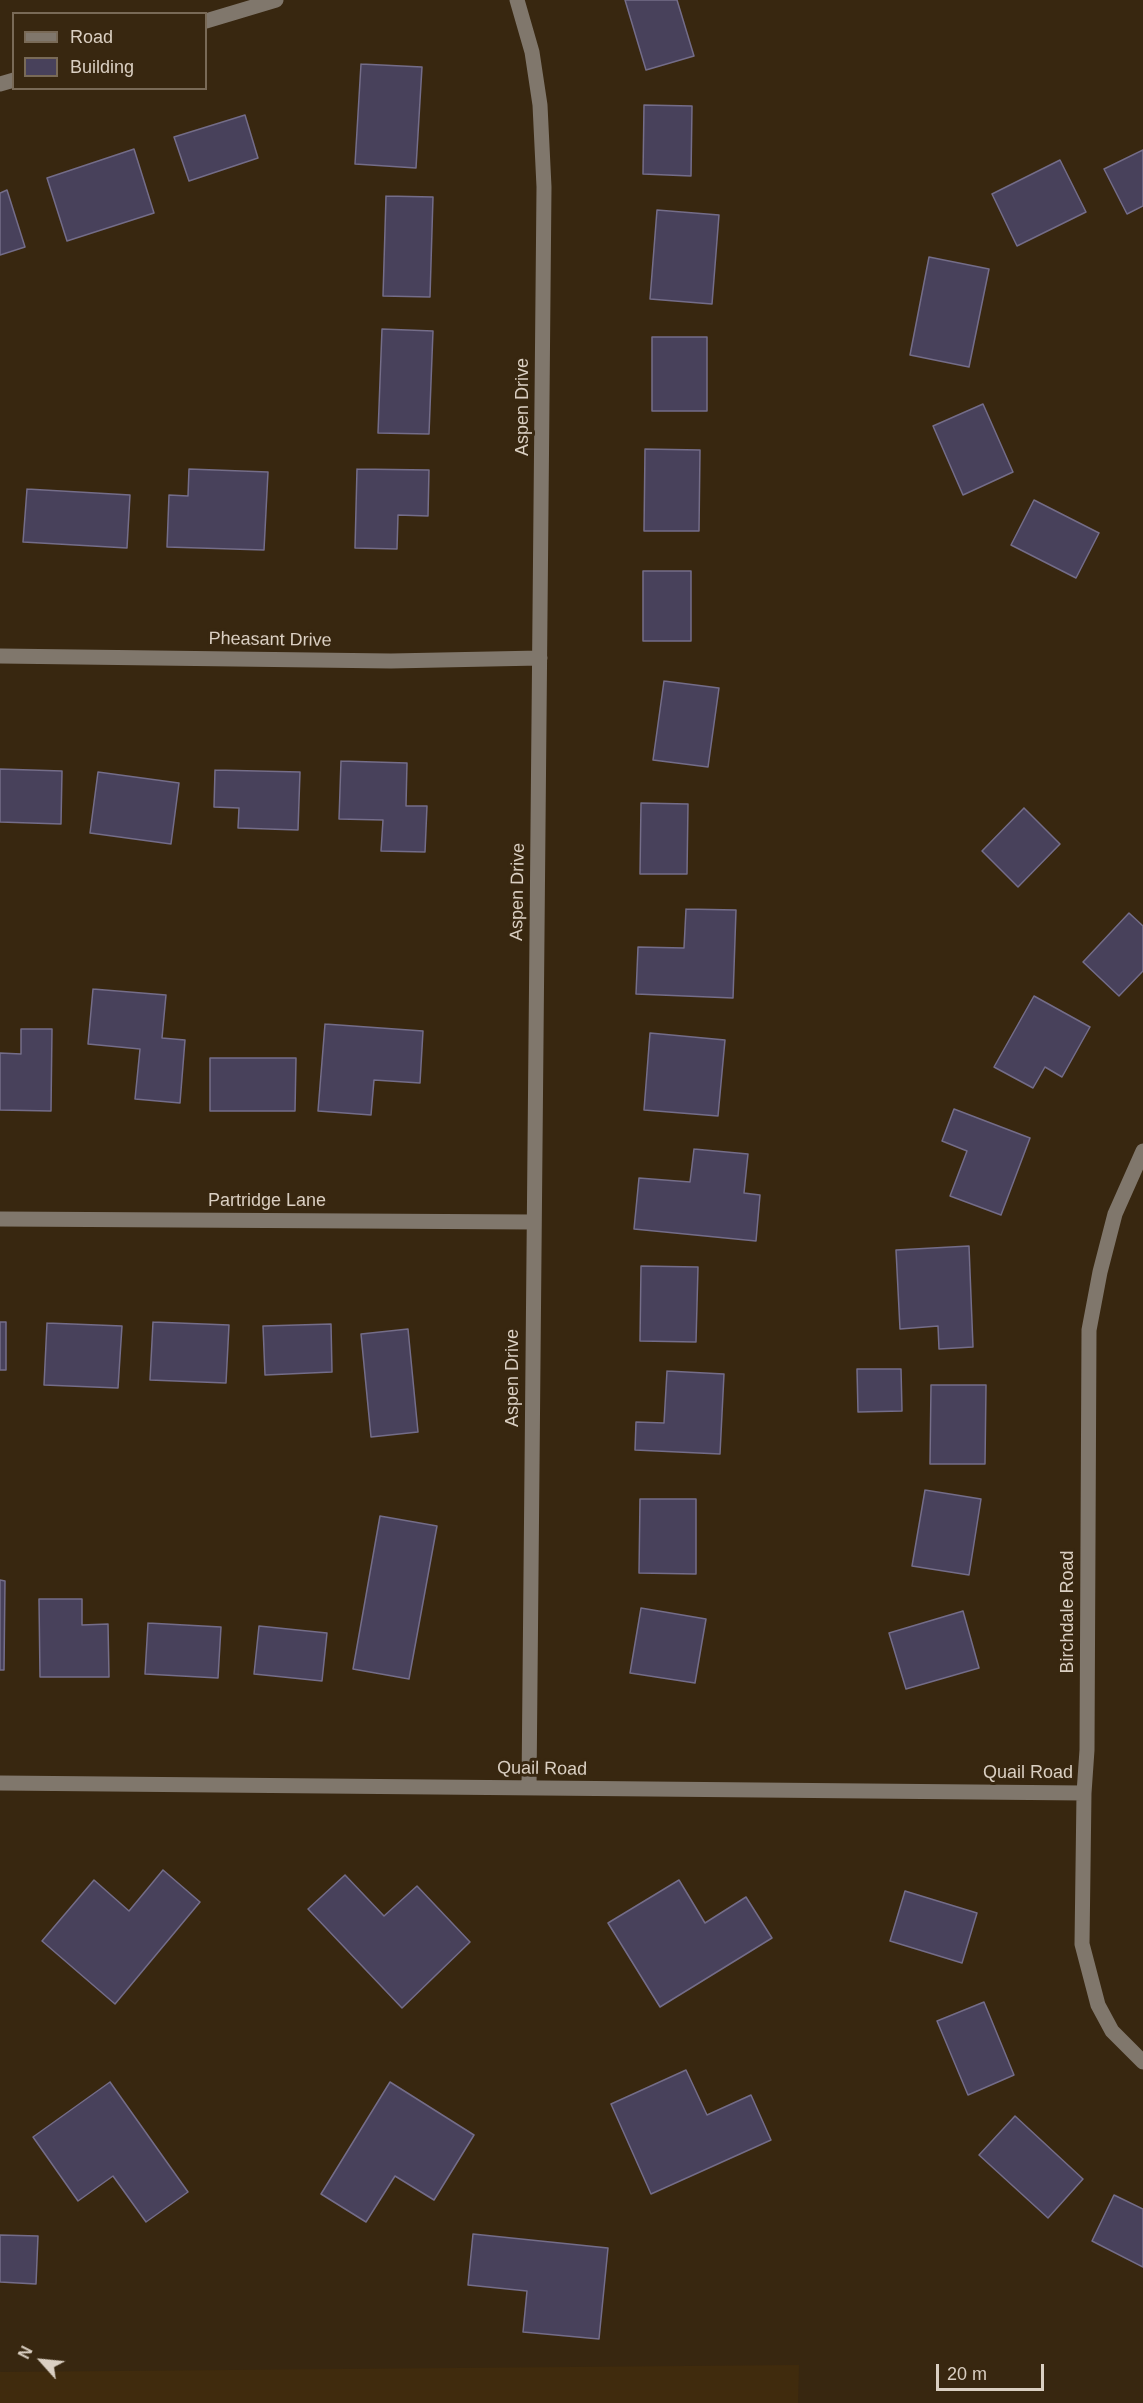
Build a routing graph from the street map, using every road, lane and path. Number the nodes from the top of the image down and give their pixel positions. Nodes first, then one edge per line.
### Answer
1 (276, 0) edge
2 (517, 0) edge
3 (207, 21) edge
4 (0, 656) edge
5 (540, 658) junction
6 (1143, 1151) edge
7 (0, 1219) edge
8 (533, 1222) junction
9 (0, 1783) edge
10 (529, 1788) junction
11 (1084, 1792) junction
12 (1143, 2062) edge

1 - 3 street
2 - 5 street, Aspen Drive
4 - 5 street, Pheasant Drive
5 - 8 street, Aspen Drive
6 - 11 street, Birchdale Road
7 - 8 street, Partridge Lane
8 - 10 street, Aspen Drive
9 - 10 street, Quail Road
10 - 11 street, Quail Road
11 - 12 street, Birchdale Road

